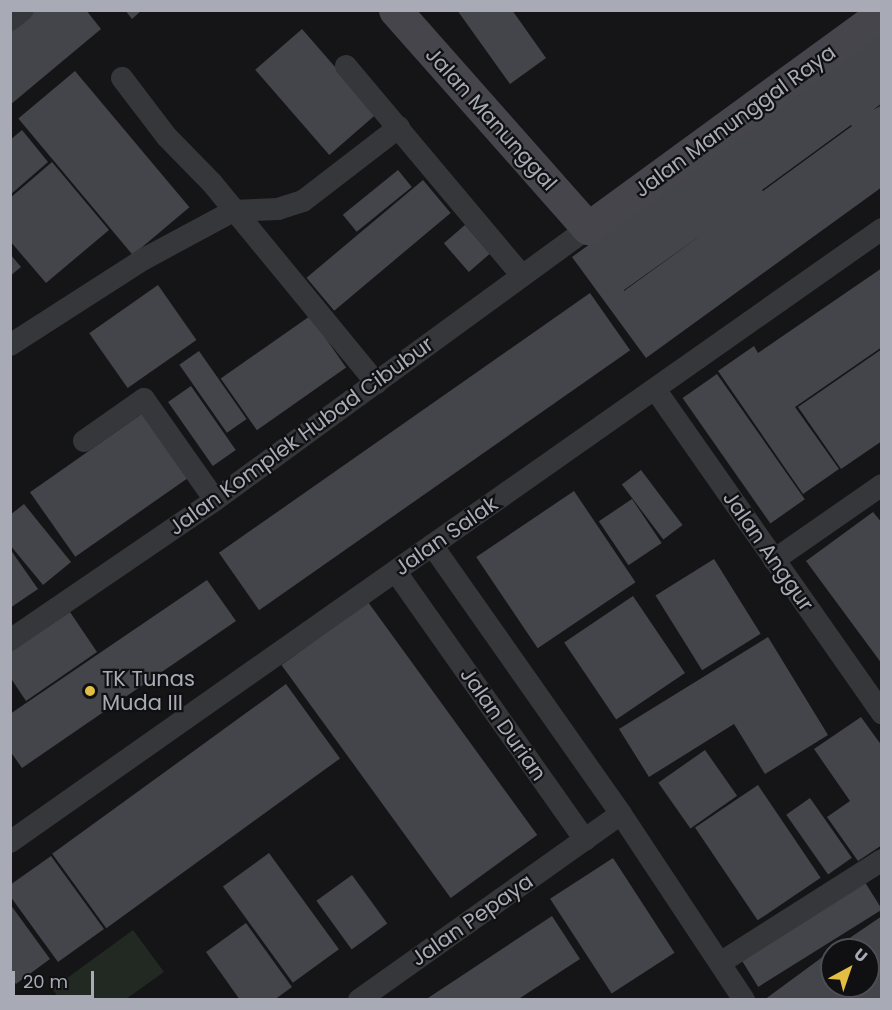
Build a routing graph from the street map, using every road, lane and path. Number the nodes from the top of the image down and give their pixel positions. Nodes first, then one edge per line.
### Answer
1 (23, 10) edge
2 (395, 10) edge
3 (882, 14) edge
4 (10, 20) edge
5 (346, 66) dead end
6 (122, 78) dead end
7 (399, 127) junction
8 (233, 211) junction
9 (588, 228) junction
10 (882, 229) edge
11 (522, 276) junction
12 (10, 345) edge
13 (376, 383) junction
14 (655, 389) junction
15 (84, 441) dead end
16 (880, 489) edge
17 (215, 500) junction
18 (432, 545) junction
19 (774, 560) junction
20 (396, 572) junction
21 (10, 640) edge
22 (882, 713) edge
23 (621, 814) junction
24 (585, 840) junction
25 (10, 842) edge
26 (882, 860) edge
27 (720, 963) junction
28 (358, 999) edge
29 (744, 999) edge

1 - 4 street
2 - 9 street, Jalan Manunggal
3 - 9 street, Jalan Manunggal Raya
5 - 7 street
6 - 8 street
7 - 8 street
7 - 11 street
8 - 12 street
8 - 13 street
9 - 11 street, Jalan Komplek Hubad Cibubur
10 - 14 street, Jalan Salak
11 - 13 street, Jalan Komplek Hubad Cibubur
13 - 17 street, Jalan Komplek Hubad Cibubur
14 - 18 street, Jalan Salak
14 - 19 street, Jalan Anggur
15 - 17 street
16 - 19 street
17 - 21 street, Jalan Komplek Hubad Cibubur
18 - 20 street, Jalan Salak
18 - 23 street
19 - 22 street, Jalan Anggur
20 - 24 street, Jalan Durian
20 - 25 street, Jalan Salak
23 - 24 street
23 - 27 street
24 - 28 street, Jalan Pepaya
26 - 27 street
27 - 29 street

